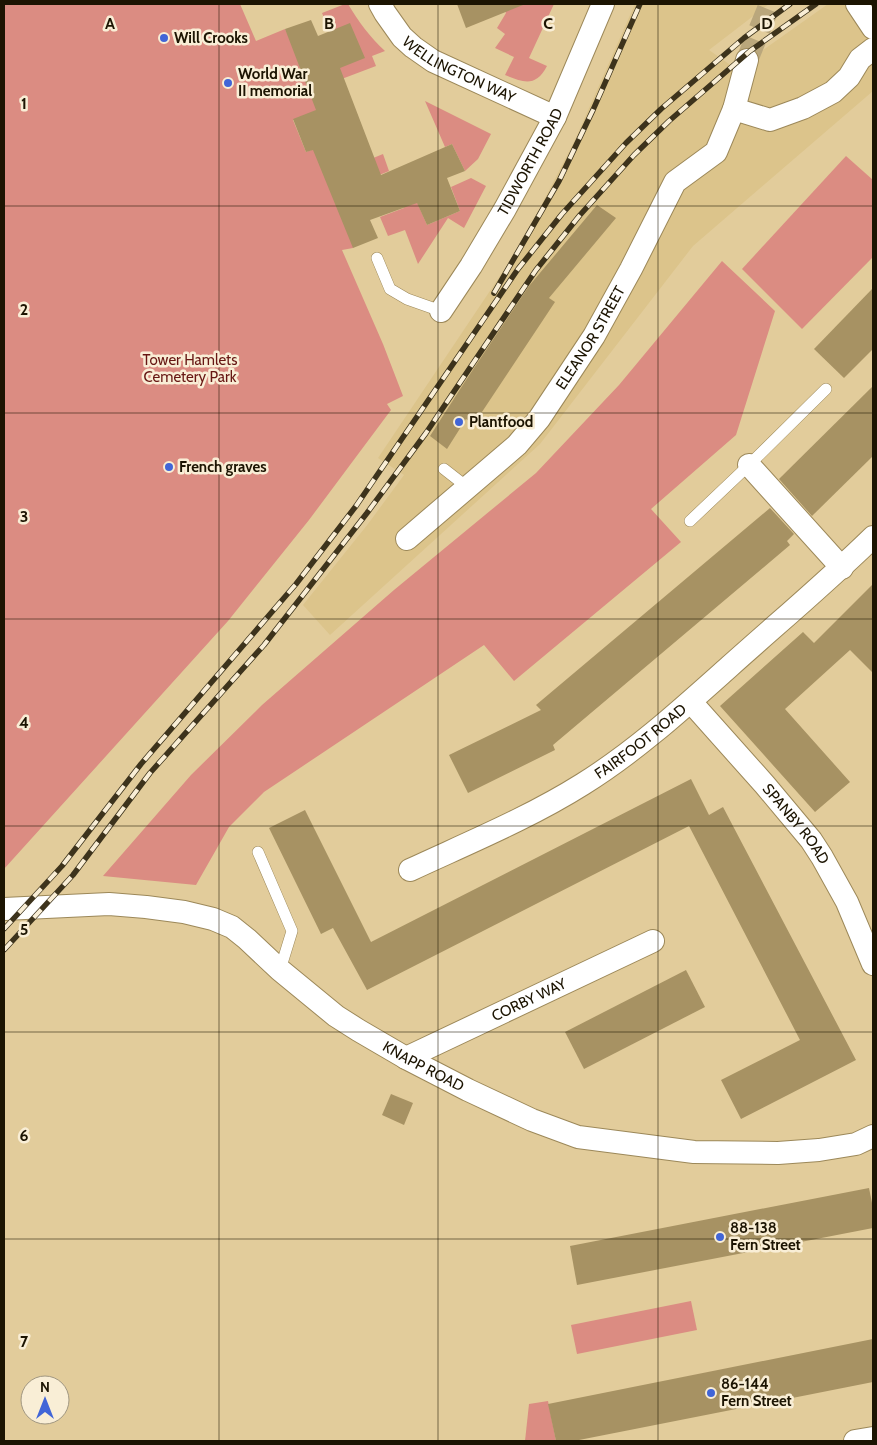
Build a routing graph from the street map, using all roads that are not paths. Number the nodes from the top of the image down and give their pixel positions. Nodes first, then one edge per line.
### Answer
1 (380, 4) edge
2 (603, 4) edge
3 (857, 4) edge
4 (873, 28) edge
5 (873, 49) edge
6 (748, 60) tunnel mouth
7 (734, 109) junction
8 (555, 117) junction
9 (377, 258) dead end
10 (441, 311) joint
11 (826, 389) dead end
12 (749, 465) junction
13 (444, 469) dead end
14 (467, 487) junction
15 (690, 521) dead end
16 (873, 537) edge
17 (407, 539) dead end
18 (842, 568) junction
19 (691, 702) junction
20 (258, 852) dead end
21 (410, 870) dead end
22 (4, 909) edge
23 (653, 940) dead end
24 (873, 960) edge
25 (280, 970) junction
26 (406, 1058) junction
27 (873, 1136) edge
28 (873, 1438) edge
29 (855, 1441) edge

1 - 8 street, WELLINGTON WAY
2 - 8 street, TIDWORTH ROAD
3 - 4 street
5 - 7 street
6 - 7 street, ELEANOR STREET
7 - 14 street, ELEANOR STREET
8 - 10 street, TIDWORTH ROAD
9 - 10 lane
11 - 12 lane
12 - 15 lane
12 - 18 street
13 - 14 lane
14 - 17 street, ELEANOR STREET
16 - 18 street, FAIRFOOT ROAD
18 - 19 street, FAIRFOOT ROAD
19 - 21 street, FAIRFOOT ROAD
19 - 24 street, SPANBY ROAD
20 - 25 lane
22 - 25 street, KNAPP ROAD
23 - 26 street, CORBY WAY
25 - 26 street, KNAPP ROAD
26 - 27 street, KNAPP ROAD
28 - 29 street

